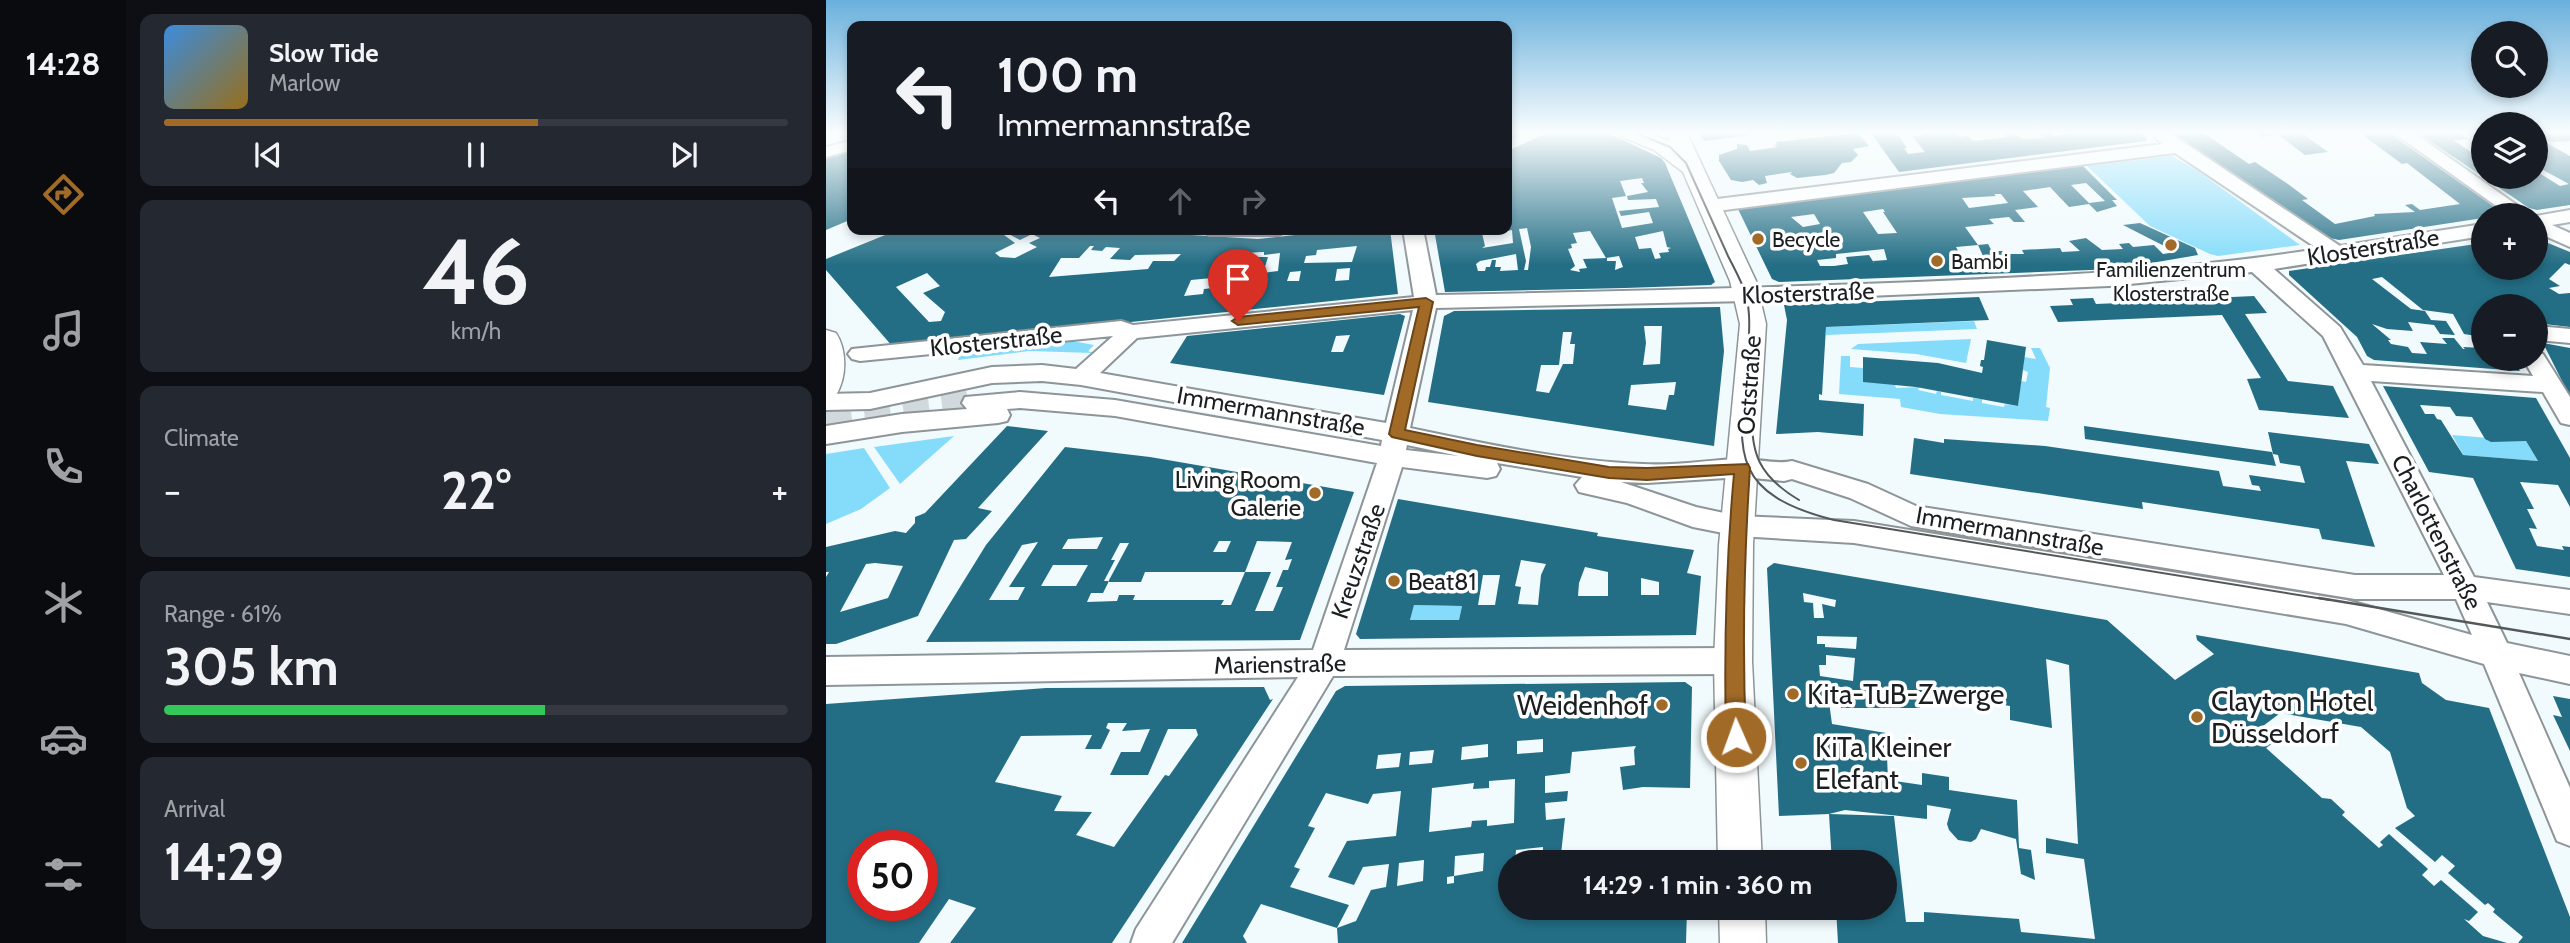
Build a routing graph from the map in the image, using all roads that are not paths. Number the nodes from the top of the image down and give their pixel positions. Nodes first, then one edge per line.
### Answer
1 (1696, 177) edge
2 (1935, 177) edge
3 (2222, 177) edge
4 (2466, 177) edge
5 (2504, 203) edge
6 (1709, 205) junction
7 (2570, 216) edge
8 (2548, 221) edge
9 (2548, 229) edge
10 (2471, 232) edge
11 (1414, 235) edge
12 (2570, 241) edge
13 (2337, 253) junction
14 (2258, 265) junction
15 (1748, 295) junction
16 (1426, 302) junction
17 (1131, 332) junction
18 (2548, 334) edge
19 (2570, 337) edge
20 (826, 339) edge
21 (860, 354) dead end
22 (2543, 371) edge
23 (2355, 372) junction
24 (1081, 377) junction
25 (960, 381) junction
26 (2552, 385) junction
27 (826, 388) edge
28 (826, 402) edge
29 (974, 403) tunnel mouth
30 (2570, 417) edge
31 (942, 419) junction
32 (1242, 431) junction
33 (826, 435) edge
34 (1394, 445) junction
35 (1744, 453) junction
36 (1792, 470) joint
37 (1738, 526) junction
38 (2465, 587) junction
39 (2570, 602) edge
40 (2494, 654) junction
41 (1733, 661) junction
42 (1324, 663) junction
43 (2570, 670) edge
44 (826, 671) edge
45 (2570, 829) edge
46 (1740, 850) edge
47 (1742, 920) edge
48 (1150, 943) edge
49 (1743, 943) edge

1 - 6 main road, Oststraße
2 - 6 street
3 - 13 street
4 - 5 street
6 - 15 main road, Oststraße
7 - 8 street
9 - 12 street
10 - 13 street, Klosterstraße
11 - 16 street
13 - 14 street, Klosterstraße
14 - 15 street, Klosterstraße
14 - 23 street, Charlottenstraße
15 - 16 street, Klosterstraße
15 - 35 main road, Oststraße
16 - 17 street, Klosterstraße
16 - 34 street, Kreuzstraße
17 - 21 street, Klosterstraße
17 - 24 street, Klosterstraße
18 - 19 street
20 - 27 main road
22 - 26 street
23 - 26 street
23 - 38 street, Charlottenstraße
24 - 25 street, Immermannstraße
24 - 34 street, Immermannstraße
25 - 28 street, Immermannstraße
25 - 31 street
26 - 30 street
29 - 32 street, Immermannstraße
31 - 32 street, Immermannstraße
31 - 33 street, Immermannstraße
32 - 34 street, Immermannstraße
34 - 35 street, Immermannstraße
34 - 37 street, Immermannstraße
34 - 42 street, Kreuzstraße
35 - 36 street, Immermannstraße
35 - 37 main road, Oststraße
36 - 38 street, Immermannstraße
37 - 40 street, Immermannstraße
37 - 41 main road, Oststraße
38 - 39 street, Immermannstraße
38 - 40 street, Charlottenstraße
40 - 43 street, Immermannstraße
40 - 45 street, Charlottenstraße
41 - 42 street, Marienstraße
41 - 46 main road, Oststraße
42 - 44 street, Marienstraße
42 - 48 street, Kreuzstraße
47 - 49 main road

